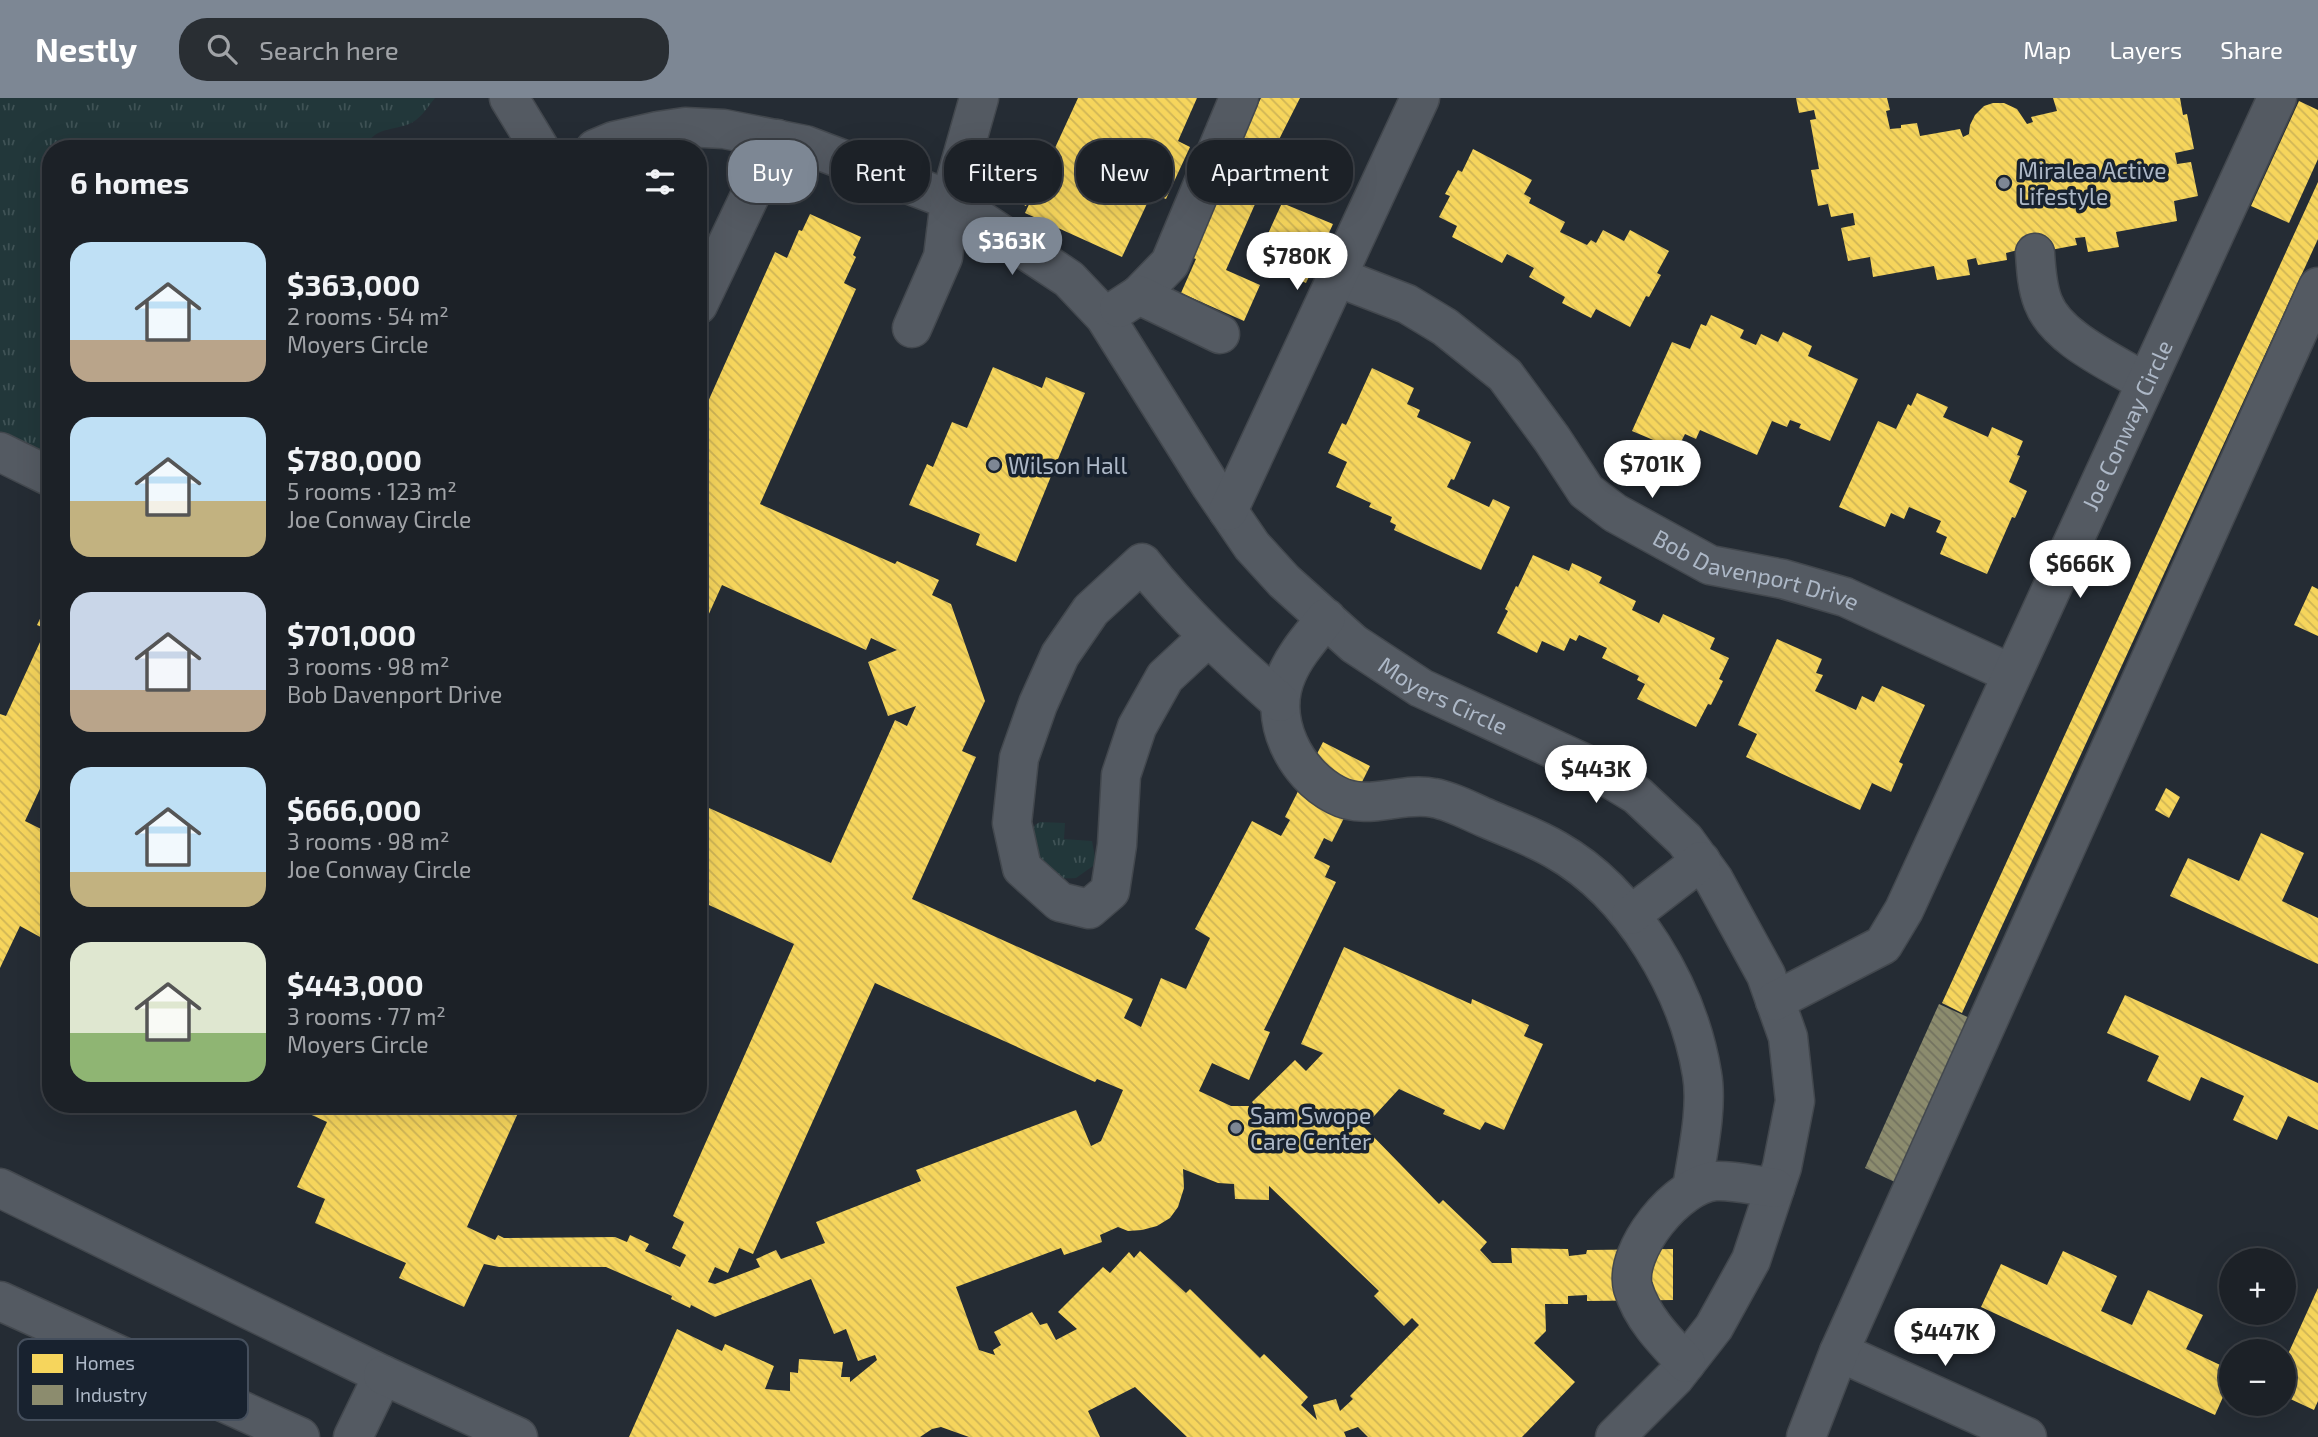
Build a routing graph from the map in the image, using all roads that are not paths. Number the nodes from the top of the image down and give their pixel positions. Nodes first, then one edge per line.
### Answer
1 (509, 98) edge
2 (979, 98) edge
3 (1239, 98) edge
4 (1420, 98) edge
5 (2274, 100) edge
6 (778, 139) junction
7 (535, 140) edge
8 (619, 140) edge
9 (967, 140) edge
10 (944, 199) edge
11 (950, 203) edge
12 (953, 203) edge
13 (2035, 253) dead end
14 (1337, 277) junction
15 (707, 286) edge
16 (2318, 287) edge
17 (1139, 295) junction
18 (1105, 317) junction
19 (912, 328) dead end
20 (1220, 334) dead end
21 (2146, 383) junction
22 (0, 453) edge
23 (42, 473) edge
24 (1228, 511) junction
25 (1326, 618) junction
26 (1208, 637) junction
27 (2012, 674) junction
28 (1280, 702) junction
29 (1701, 862) junction
30 (1631, 915) junction
31 (1775, 1002) junction
32 (0, 1188) edge
33 (1775, 1188) junction
34 (1692, 1189) junction
35 (0, 1301) edge
36 (84, 1339) edge
37 (1839, 1352) junction
38 (1686, 1363) junction
39 (383, 1375) junction
40 (248, 1414) edge
41 (299, 1437) edge
42 (353, 1437) edge
43 (518, 1437) edge
44 (1615, 1437) edge
45 (1806, 1437) edge
46 (2027, 1437) edge

1 - 7 street
2 - 9 street
3 - 17 street
4 - 14 street
5 - 21 street, Joe Conway Circle
6 - 8 street, Moyers Circle
6 - 10 street, Moyers Circle
6 - 15 street
11 - 19 street
12 - 18 street, Moyers Circle
13 - 21 street
14 - 24 street
14 - 27 street, Bob Davenport Drive
16 - 37 street
17 - 18 street
17 - 20 street
18 - 24 street, Moyers Circle
21 - 27 street, Joe Conway Circle
22 - 23 street
24 - 25 street, Moyers Circle
25 - 28 street
25 - 29 street, Moyers Circle
26 - 26 street
26 - 28 street
27 - 31 street, Joe Conway Circle
28 - 30 street
29 - 30 street
29 - 31 street, Moyers Circle
30 - 34 street
31 - 33 street, Moyers Circle
32 - 39 street
33 - 34 street
33 - 38 street, Moyers Circle
34 - 38 street
35 - 36 street
37 - 45 street
37 - 46 street
38 - 44 street, Moyers Circle
39 - 42 street
39 - 43 street
40 - 41 street

